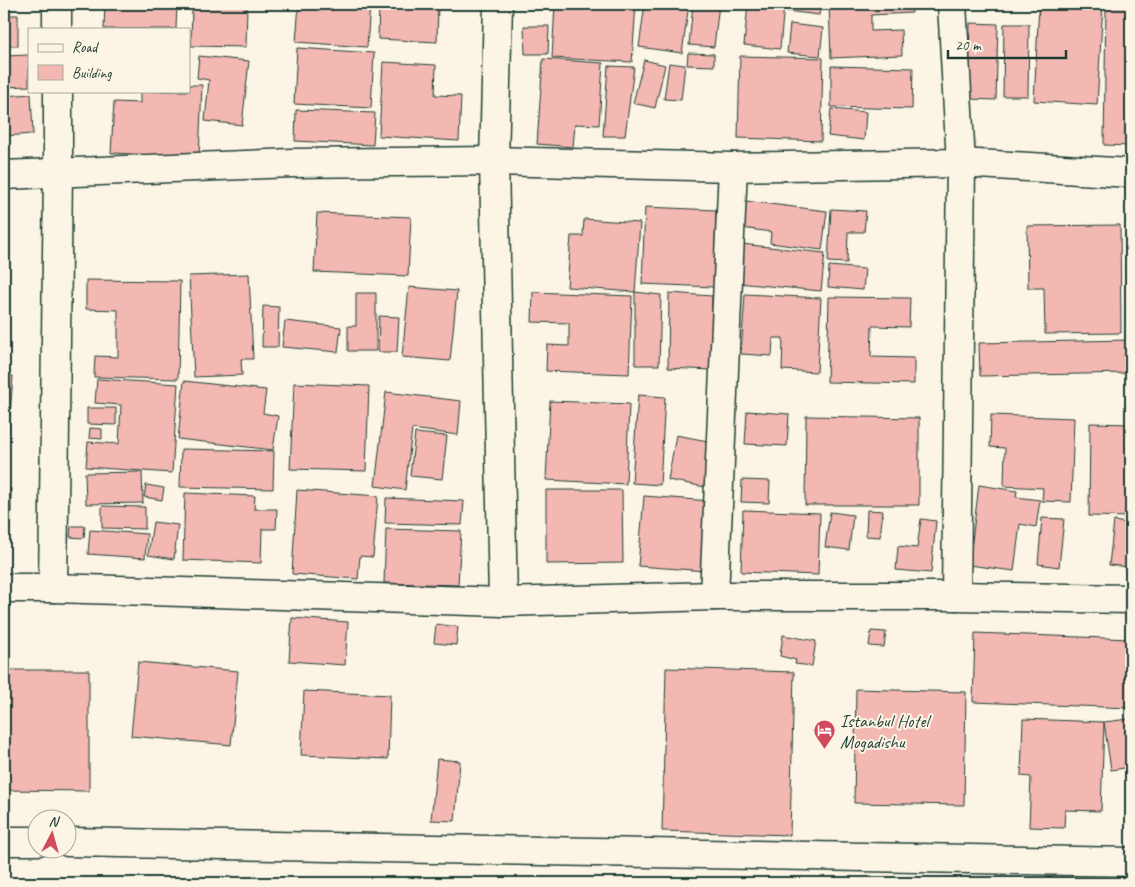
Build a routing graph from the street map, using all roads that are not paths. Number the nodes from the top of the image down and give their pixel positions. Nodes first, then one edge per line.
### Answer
1 (57, 4) edge
2 (498, 4) edge
3 (952, 4) edge
4 (58, 28) edge
5 (58, 92) edge
6 (494, 161) junction
7 (961, 163) junction
8 (733, 167) junction
9 (58, 172) junction
10 (1131, 172) edge
11 (4, 175) edge
12 (4, 588) edge
13 (52, 588) junction
14 (714, 596) junction
15 (956, 596) junction
16 (1131, 599) edge
17 (503, 602) junction
18 (4, 841) edge
19 (28, 841) edge
20 (78, 842) edge
21 (1131, 862) edge

1 - 4 street
2 - 6 street
3 - 7 street
5 - 9 street
6 - 8 street
6 - 9 street
6 - 17 street
7 - 8 street
7 - 10 street
7 - 15 street
8 - 14 street
9 - 11 street
9 - 13 street
12 - 13 street
13 - 17 street
14 - 15 street
14 - 17 street
15 - 16 street
18 - 19 street
20 - 21 street

